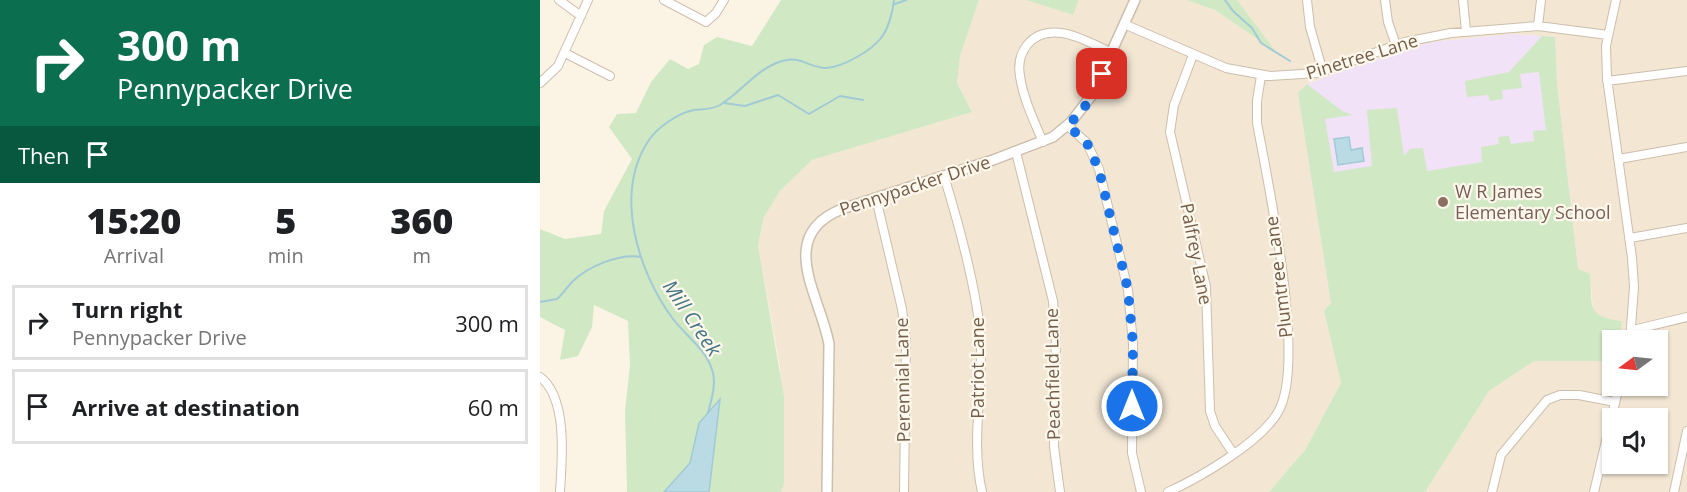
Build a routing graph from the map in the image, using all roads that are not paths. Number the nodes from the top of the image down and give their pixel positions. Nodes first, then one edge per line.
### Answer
1 (559, 0) edge
2 (588, 0) edge
3 (664, 0) edge
4 (724, 0) edge
5 (1135, 0) edge
6 (1307, 0) edge
7 (1385, 0) edge
8 (1463, 0) edge
9 (1540, 0) edge
10 (1616, 0) edge
11 (581, 16) junction
12 (1124, 24) junction
13 (1538, 26) junction
14 (1466, 31) junction
15 (1608, 35) junction
16 (1396, 45) junction
17 (565, 53) junction
18 (1112, 53) junction
19 (1193, 55) junction
20 (1687, 71) edge
21 (1323, 72) junction
22 (610, 76) dead end
23 (1261, 76) junction
24 (1607, 81) junction
25 (540, 83) edge
26 (1068, 126) junction
27 (1043, 142) junction
28 (1687, 147) edge
29 (1016, 152) junction
30 (1619, 159) junction
31 (944, 176) junction
32 (876, 198) junction
33 (1687, 228) edge
34 (1630, 238) junction
35 (1687, 316) edge
36 (1633, 330) joint
37 (540, 377) edge
38 (1616, 396) edge
39 (1615, 402) junction
40 (1687, 431) edge
41 (1233, 453) junction
42 (560, 492) edge
43 (827, 492) edge
44 (904, 492) edge
45 (982, 492) edge
46 (1060, 492) edge
47 (1141, 492) edge
48 (1168, 492) edge
49 (1492, 492) edge
50 (1594, 492) edge
51 (1674, 492) edge

1 - 11 street
2 - 11 street
3 - 4 street
5 - 12 street, Pennypacker Drive
6 - 21 street
7 - 16 street
8 - 14 street
9 - 13 street
10 - 15 street
11 - 17 street
12 - 18 street, Pennypacker Drive
12 - 19 street, Pinetree Lane
13 - 14 street, Pinetree Lane
13 - 15 street, Pinetree Lane
14 - 16 street, Pinetree Lane
15 - 24 street
16 - 21 street, Pinetree Lane
17 - 22 street
17 - 25 street
18 - 26 street, Pennypacker Drive
18 - 27 street
19 - 23 street, Pinetree Lane
19 - 41 street, Palfrey Lane
20 - 24 street
21 - 23 street, Pinetree Lane
23 - 41 street, Plumtree Lane
24 - 30 street
26 - 27 street, Pennypacker Drive
26 - 47 street
27 - 29 street, Pennypacker Drive
28 - 30 street
29 - 31 street, Pennypacker Drive
29 - 46 street, Peachfield Lane
30 - 34 street
31 - 32 street, Pennypacker Drive
31 - 45 street, Patriot Lane
32 - 43 street, Pennypacker Drive
32 - 44 street, Perennial Lane
33 - 34 street
34 - 36 street
35 - 36 street
37 - 42 street
38 - 39 street
39 - 49 street
39 - 50 street
40 - 51 street
41 - 48 street, Plumtree Lane

